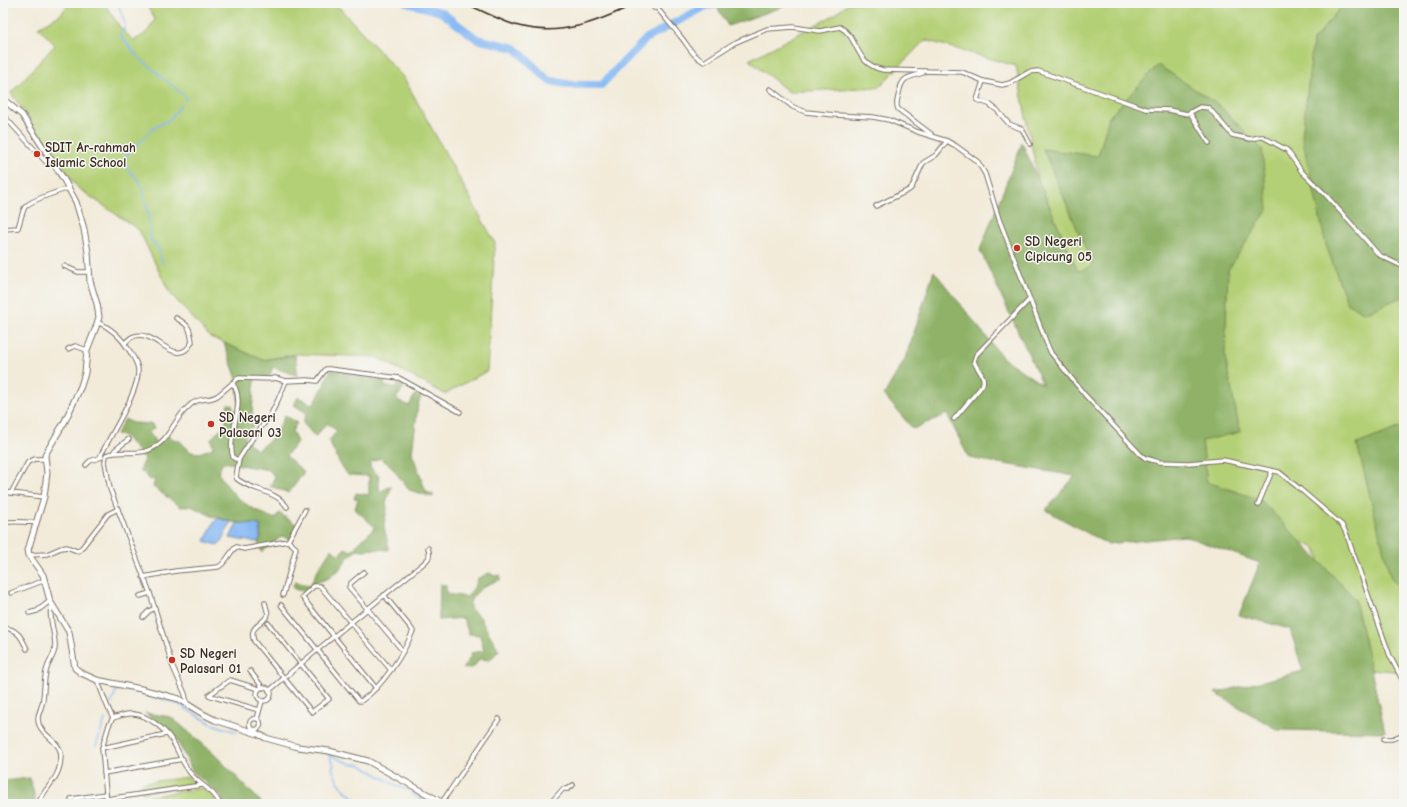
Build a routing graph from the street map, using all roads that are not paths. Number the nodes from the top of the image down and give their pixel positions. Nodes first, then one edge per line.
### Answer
1 (651, 3) edge
2 (926, 72) junction
3 (983, 81) junction
4 (770, 89) dead end
5 (3, 98) edge
6 (1190, 112) junction
7 (3, 115) edge
8 (934, 136) junction
9 (947, 141) junction
10 (1209, 143) dead end
11 (1030, 144) dead end
12 (46, 162) dead end
13 (69, 188) junction
14 (876, 206) dead end
15 (3, 230) edge
16 (64, 266) dead end
17 (1404, 267) edge
18 (89, 272) junction
19 (1029, 300) junction
20 (176, 318) dead end
21 (98, 322) junction
22 (125, 343) junction
23 (68, 348) dead end
24 (87, 350) junction
25 (286, 381) junction
26 (232, 383) junction
27 (460, 412) dead end
28 (954, 419) dead end
29 (129, 439) dead end
30 (113, 453) junction
31 (105, 457) junction
32 (100, 458) junction
33 (45, 459) junction
34 (239, 459) junction
35 (86, 465) dead end
36 (1272, 470) junction
37 (3, 492) edge
38 (11, 492) junction
39 (44, 496) junction
40 (1258, 505) dead end
41 (287, 507) dead end
42 (118, 508) junction
43 (305, 510) dead end
44 (37, 522) junction
45 (3, 523) edge
46 (288, 542) junction
47 (428, 548) dead end
48 (29, 555) junction
49 (364, 572) dead end
50 (143, 577) junction
51 (45, 580) junction
52 (11, 593) dead end
53 (150, 593) junction
54 (283, 595) dead end
55 (384, 595) junction
56 (140, 596) dead end
57 (51, 602) junction
58 (265, 603) dead end
59 (281, 605) dead end
60 (155, 608) junction
61 (367, 609) junction
62 (29, 613) dead end
63 (143, 617) dead end
64 (351, 622) junction
65 (268, 623) dead end
66 (3, 628) edge
67 (334, 636) junction
68 (27, 649) dead end
69 (317, 650) junction
70 (402, 650) junction
71 (300, 664) junction
72 (391, 670) junction
73 (250, 671) dead end
74 (284, 678) junction
75 (97, 680) junction
76 (1404, 683) edge
77 (261, 688) junction
78 (376, 688) junction
79 (269, 691) junction
80 (262, 701) junction
81 (187, 703) junction
82 (259, 710) junction
83 (113, 718) junction
84 (257, 719) junction
85 (500, 719) dead end
86 (253, 731) junction
87 (166, 734) junction
88 (1404, 734) edge
89 (1384, 739) dead end
90 (102, 748) junction
91 (183, 759) junction
92 (104, 773) junction
93 (202, 784) junction
94 (573, 785) dead end
95 (106, 794) junction
96 (71, 799) dead end
97 (107, 799) junction
98 (443, 803) edge
99 (38, 804) edge
100 (107, 804) edge
101 (220, 804) edge
102 (547, 804) edge

1 - 2 street
2 - 3 street
2 - 8 street
3 - 6 street
3 - 11 street
4 - 8 street
5 - 13 main road
6 - 10 street
6 - 17 street
7 - 12 street
8 - 9 street
9 - 14 street
9 - 19 street
13 - 15 street
13 - 18 main road
16 - 18 street
18 - 21 main road
19 - 28 street
19 - 36 street
20 - 22 street
21 - 22 street
21 - 24 main road
22 - 32 street
23 - 24 street
24 - 33 main road
25 - 26 street
25 - 27 street
25 - 34 street
26 - 30 street
26 - 34 street
29 - 30 street
30 - 31 street
31 - 32 street
31 - 42 street
32 - 35 street
33 - 38 street
33 - 39 main road
34 - 41 street
36 - 40 street
36 - 76 street
37 - 38 street
38 - 39 street
39 - 44 main road
42 - 48 street
42 - 50 street
43 - 46 street
44 - 45 street
44 - 48 main road
46 - 50 street
46 - 54 street
47 - 55 street
48 - 51 main road
49 - 61 street
50 - 53 street
51 - 52 street
51 - 57 main road
53 - 56 street
53 - 60 street
55 - 61 street
55 - 70 street
57 - 62 street
57 - 75 main road
57 - 99 street
58 - 74 street
59 - 69 street
60 - 63 street
60 - 81 street
61 - 64 street
61 - 70 street
64 - 67 street
64 - 67 street
64 - 72 street
65 - 71 street
66 - 68 street
67 - 69 street
67 - 78 street
69 - 71 street
69 - 78 street
70 - 72 street
71 - 74 street
71 - 74 street
72 - 78 street
73 - 77 street
74 - 79 street
75 - 81 main road
75 - 83 street
77 - 79 street
77 - 80 street
77 - 82 street
79 - 80 street
80 - 82 street
81 - 86 main road
82 - 84 street
83 - 87 street
83 - 90 street
84 - 86 street
84 - 86 street
85 - 98 street
86 - 98 main road
87 - 90 street
87 - 91 street
88 - 89 street
90 - 92 street
91 - 92 street
91 - 93 street
92 - 95 street
93 - 97 street
93 - 101 street
94 - 102 street
95 - 96 street
95 - 97 street
97 - 100 street

